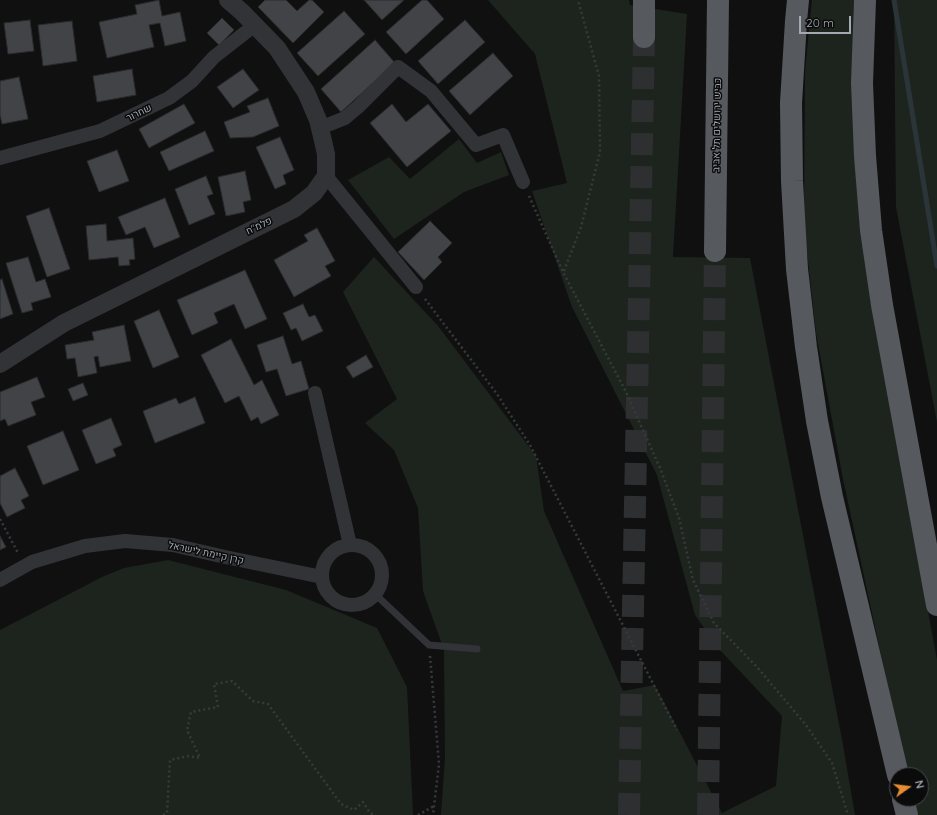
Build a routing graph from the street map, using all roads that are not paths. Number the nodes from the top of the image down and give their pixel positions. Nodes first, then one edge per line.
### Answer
1 (228, 0) edge
2 (644, 0) edge
3 (718, 0) edge
4 (786, 0) edge
5 (798, 0) edge
6 (865, 0) edge
7 (255, 25) junction
8 (644, 37) tunnel mouth
9 (320, 128) junction
10 (791, 134) junction
11 (0, 158) edge
12 (326, 176) junction
13 (523, 182) road end
14 (715, 251) tunnel mouth
15 (416, 287) road end
16 (0, 364) edge
17 (315, 393) dead end
18 (350, 545) junction
19 (322, 577) junction
20 (0, 580) edge
21 (375, 594) junction
22 (937, 605) edge
23 (477, 648) dead end
24 (896, 767) edge

1 - 7 street
2 - 8 highway
3 - 14 highway, כביש ירושלים תל אביב
4 - 10 highway
5 - 10 highway
6 - 22 highway
7 - 9 street
7 - 11 street, שחרור
9 - 12 street
9 - 13 street
10 - 24 highway
12 - 15 street
12 - 16 street, פלמ"ח
17 - 18 street
18 - 19 street
18 - 21 street
19 - 20 street, קרן קיימת לישראל
19 - 21 street
21 - 23 lane

